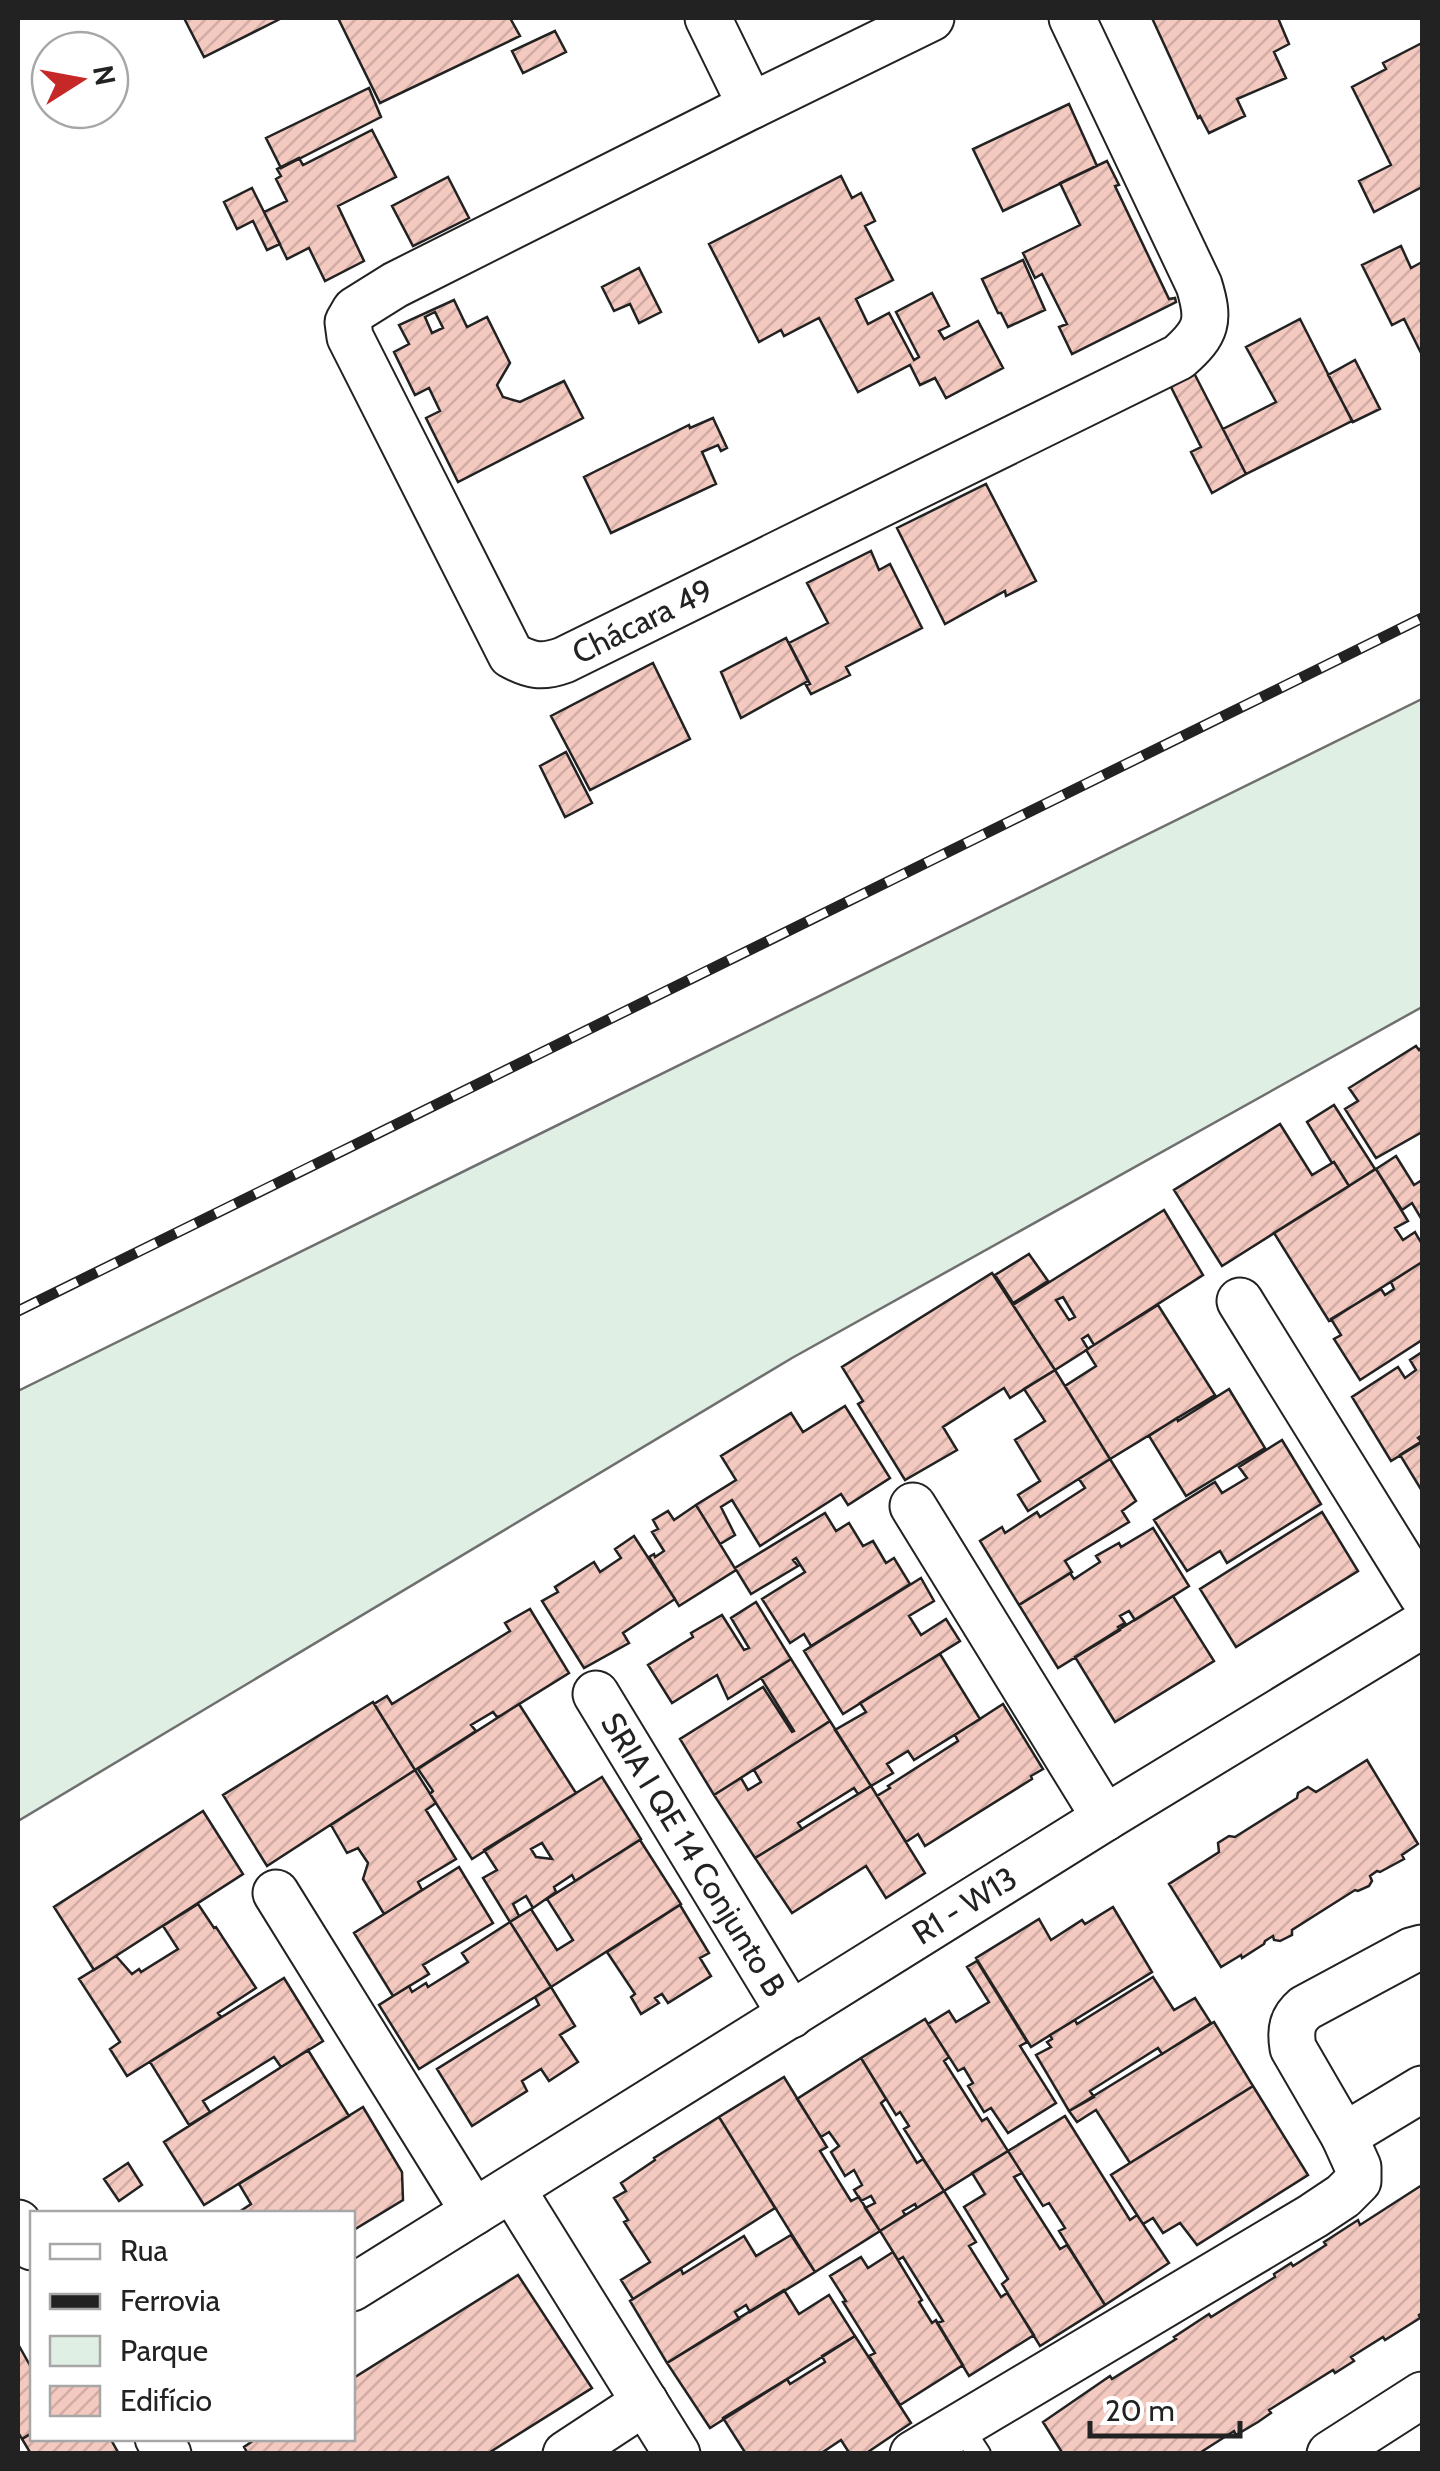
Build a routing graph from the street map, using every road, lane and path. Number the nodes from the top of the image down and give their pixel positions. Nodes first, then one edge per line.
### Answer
1 (708, 18) edge
2 (931, 18) edge
3 (1072, 18) edge
4 (751, 106) junction
5 (1240, 1301) dead end
6 (913, 1506) dead end
7 (1422, 1595) edge
8 (1422, 1625) edge
9 (596, 1694) dead end
10 (1105, 1818) junction
11 (276, 1894) dead end
12 (1422, 1948) edge
13 (791, 2015) junction
14 (1422, 2088) edge
15 (1344, 2136) junction
16 (512, 2189) junction
17 (474, 2212) junction
18 (355, 2286) edge
19 (1422, 2395) edge
20 (644, 2402) junction
21 (970, 2439) edge
22 (566, 2454) edge
23 (676, 2454) edge
24 (912, 2454) edge
25 (1330, 2454) edge

1 - 4 street
2 - 4 street, Chácara 49
3 - 4 street, Chácara 49
5 - 7 street
6 - 10 street
8 - 10 street, R1 - W13
9 - 13 street, SRIA I QE 14 Conjunto B
10 - 13 street, R1 - W13
11 - 17 street
12 - 15 street
13 - 16 street, R1 - W13
14 - 15 street
15 - 21 street
16 - 17 street, R1 - W13
16 - 20 street
17 - 18 street, R1 - W13
19 - 25 street
20 - 22 street
20 - 23 street
21 - 24 street

